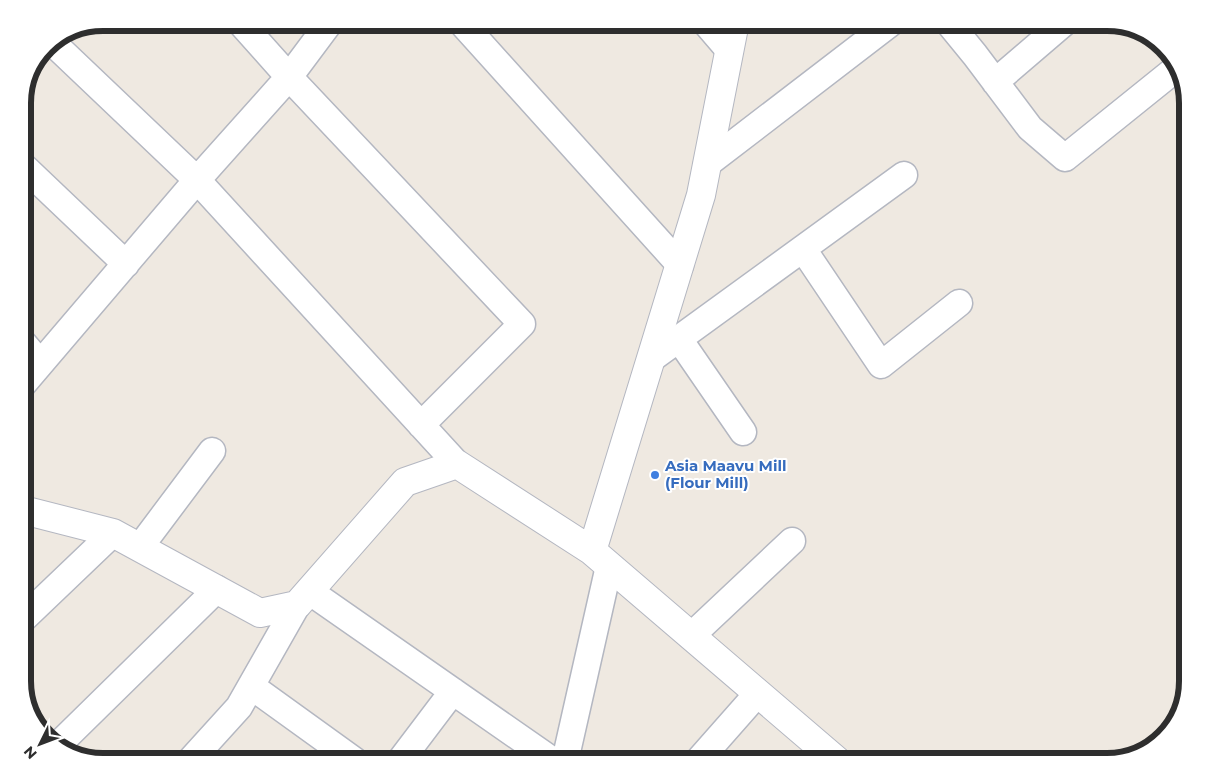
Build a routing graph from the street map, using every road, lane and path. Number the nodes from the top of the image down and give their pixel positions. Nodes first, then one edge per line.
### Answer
1 (248, 31) edge
2 (323, 31) edge
3 (469, 31) edge
4 (713, 31) edge
5 (733, 31) edge
6 (880, 31) edge
7 (956, 31) edge
8 (1054, 31) edge
9 (58, 48) edge
10 (729, 50) junction
11 (1171, 72) edge
12 (289, 77) junction
13 (995, 82) junction
14 (707, 164) junction
15 (31, 174) edge
16 (904, 175) dead end
17 (197, 180) junction
18 (803, 249) junction
19 (126, 264) junction
20 (680, 265) junction
21 (959, 303) dead end
22 (679, 339) junction
23 (31, 352) edge
24 (651, 360) junction
25 (40, 363) junction
26 (31, 374) edge
27 (421, 425) junction
28 (743, 432) dead end
29 (212, 451) dead end
30 (457, 464) junction
31 (31, 512) edge
32 (113, 533) junction
33 (792, 541) dead end
34 (140, 548) junction
35 (601, 559) junction
36 (217, 589) junction
37 (303, 598) junction
38 (31, 611) edge
39 (691, 636) junction
40 (250, 686) junction
41 (453, 691) junction
42 (758, 693) junction
43 (65, 738) edge
44 (199, 753) edge
45 (343, 753) edge
46 (407, 753) edge
47 (540, 753) edge
48 (567, 753) edge
49 (706, 753) edge
50 (827, 753) edge

1 - 12 street
2 - 12 street
3 - 20 street
4 - 10 street
5 - 10 street
6 - 14 street
7 - 13 street
8 - 13 street
9 - 17 street
10 - 14 street
11 - 13 street
12 - 17 street
12 - 27 street
14 - 20 street
15 - 19 street
16 - 18 street
17 - 19 street
17 - 27 street
18 - 21 street
18 - 22 street
19 - 25 street
20 - 24 street
22 - 24 street
22 - 28 street
23 - 25 street
24 - 35 street
25 - 26 street
27 - 30 street
29 - 34 street
30 - 35 street
30 - 37 street
31 - 32 street
32 - 34 street
32 - 38 street
33 - 39 street
34 - 36 street
35 - 39 street
35 - 48 street
36 - 37 street
36 - 43 street
37 - 40 street
37 - 41 street
39 - 42 street
40 - 44 street
40 - 45 street
41 - 46 street
41 - 47 street
42 - 49 street
42 - 50 street

